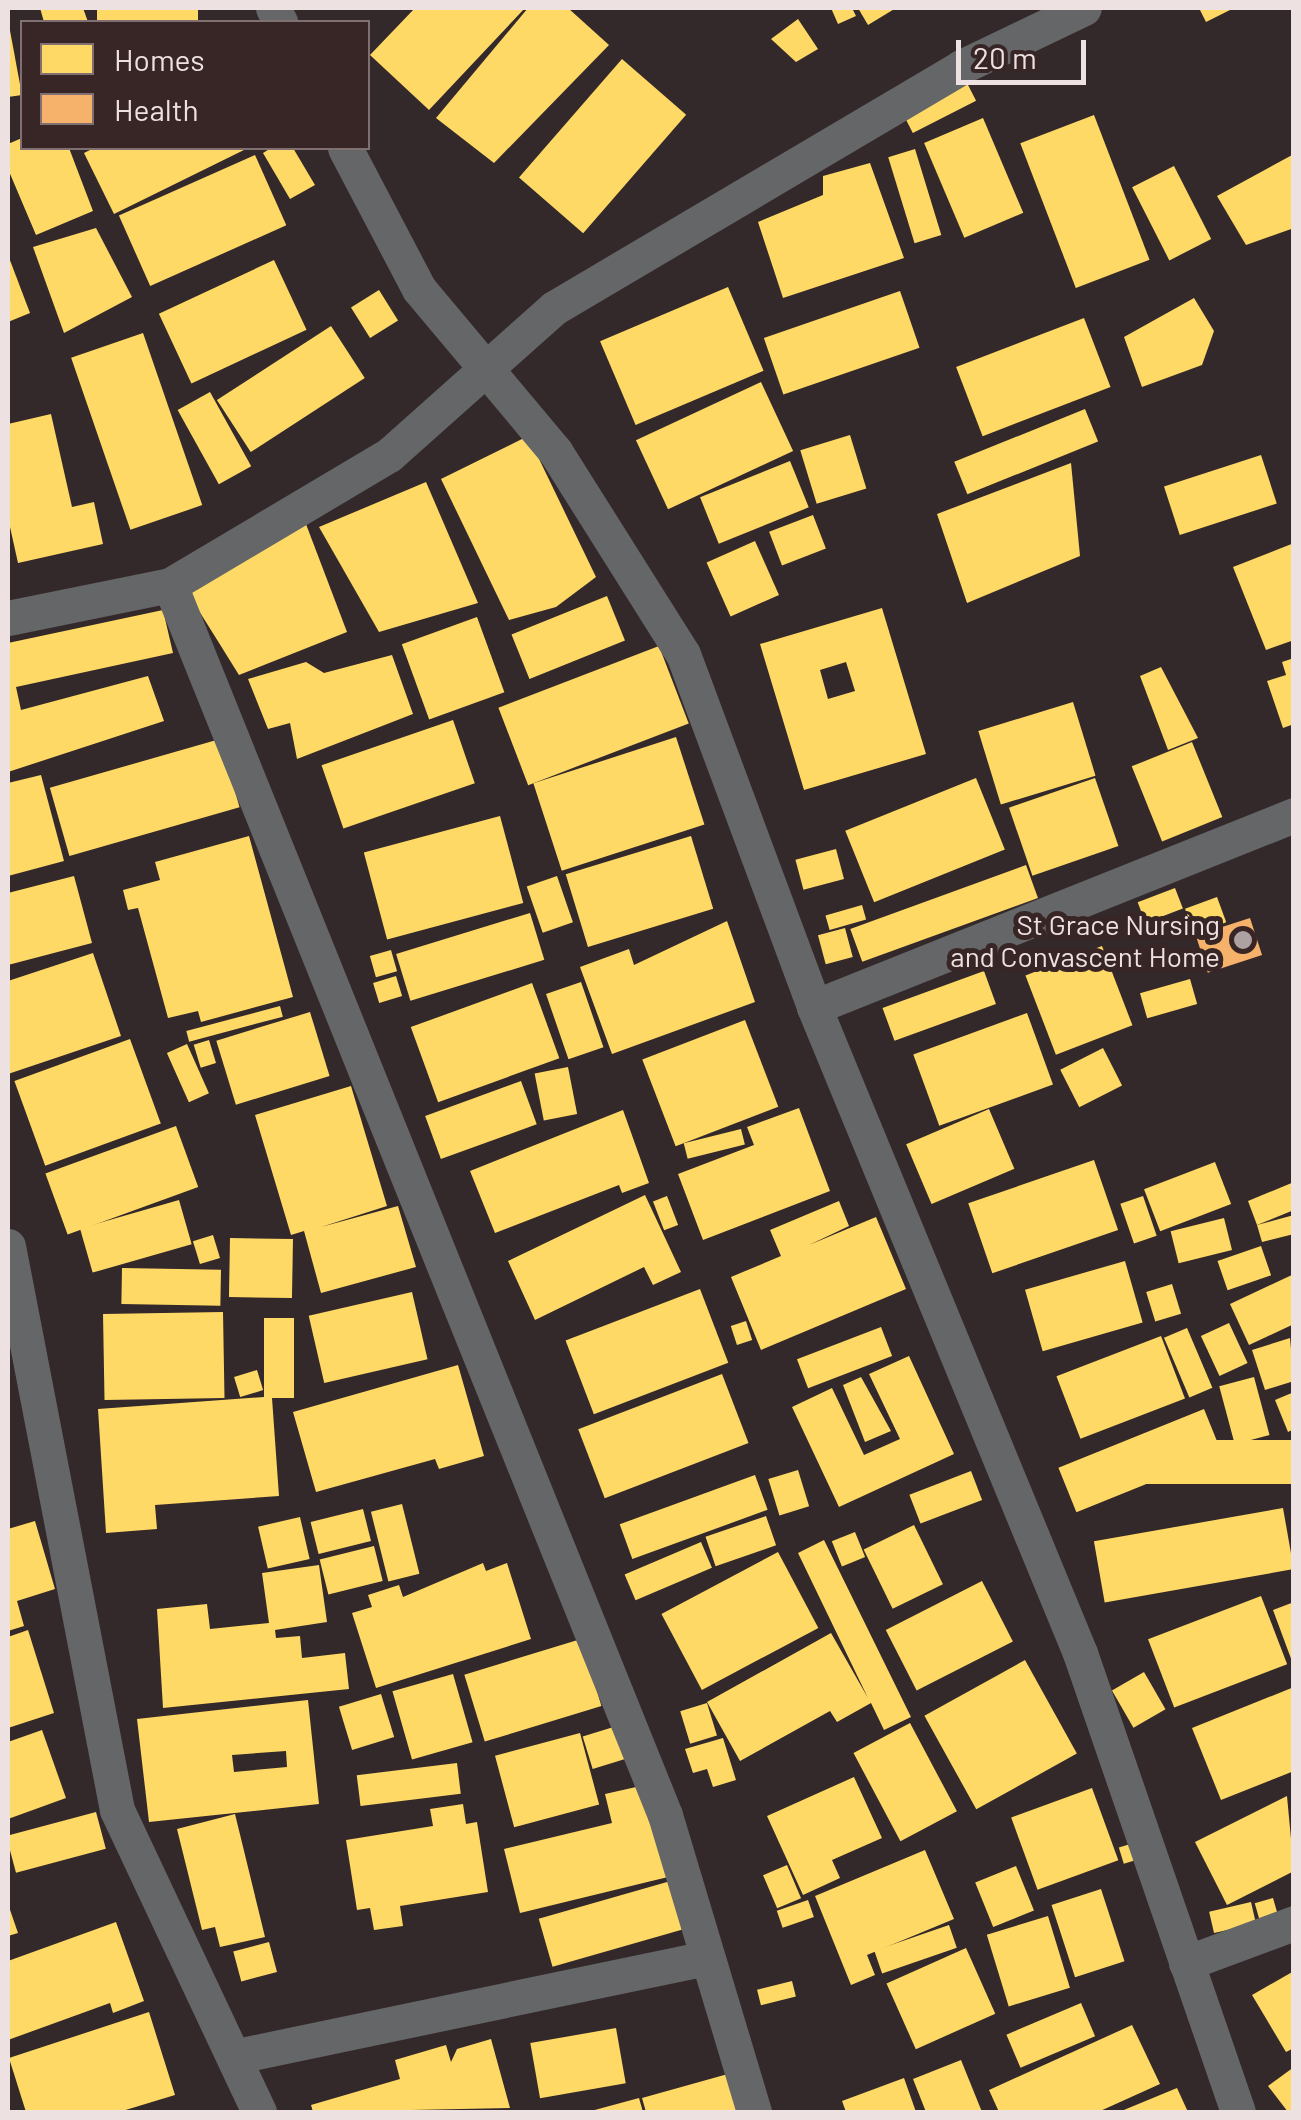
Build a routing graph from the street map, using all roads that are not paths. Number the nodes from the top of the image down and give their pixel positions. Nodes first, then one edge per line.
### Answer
1 (1084, 8) edge
2 (346, 150) edge
3 (487, 360) junction
4 (170, 586) junction
5 (8, 618) edge
6 (1294, 815) edge
7 (814, 1007) junction
8 (8, 1246) edge
9 (1294, 1923) edge
10 (706, 1958) junction
11 (1186, 1962) junction
12 (237, 2056) junction
13 (259, 2112) edge
14 (754, 2112) edge
15 (1238, 2112) edge

1 - 3 street
2 - 3 street
3 - 4 street
3 - 7 street
4 - 5 street
4 - 10 street
6 - 7 street
7 - 11 street
8 - 12 street
9 - 11 street
10 - 12 street
10 - 14 street
11 - 15 street
12 - 13 street

